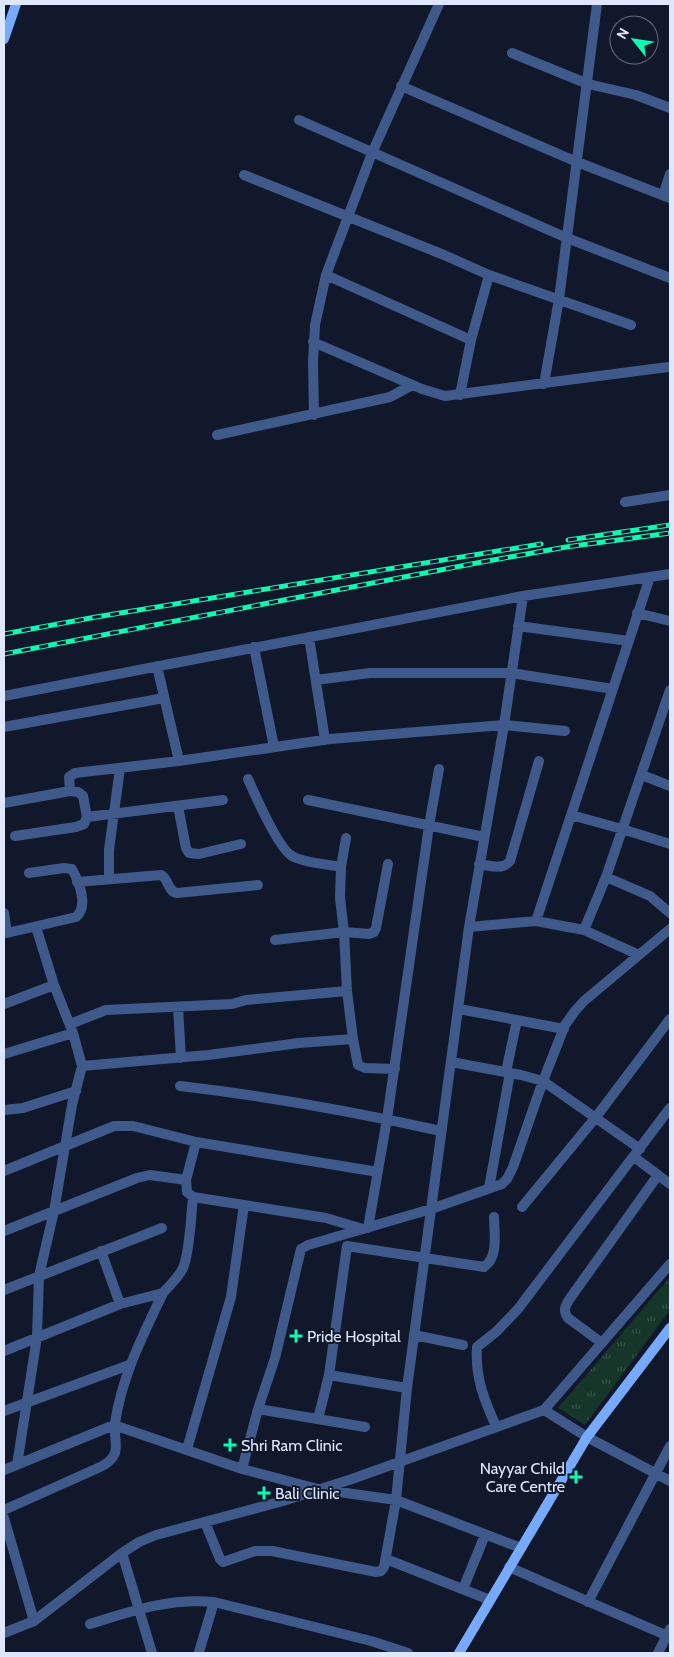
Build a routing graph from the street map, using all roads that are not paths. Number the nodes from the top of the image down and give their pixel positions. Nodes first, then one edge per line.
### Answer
1 (16, 4) edge
2 (439, 4) edge
3 (597, 4) edge
4 (4, 39) edge
5 (512, 53) dead end
6 (588, 84) junction
7 (401, 86) junction
8 (670, 108) edge
9 (299, 120) dead end
10 (372, 153) junction
11 (577, 162) junction
12 (670, 174) edge
13 (244, 175) dead end
14 (667, 196) edge
15 (348, 217) junction
16 (567, 238) junction
17 (326, 275) junction
18 (489, 276) junction
19 (670, 278) edge
20 (558, 299) junction
21 (631, 325) dead end
22 (470, 340) junction
23 (314, 342) junction
24 (668, 367) dead end
25 (544, 384) junction
26 (412, 385) junction
27 (460, 395) junction
28 (314, 415) junction
29 (217, 435) dead end
30 (670, 495) edge
31 (625, 502) dead end
32 (670, 574) edge
33 (650, 577) junction
34 (523, 596) junction
35 (637, 613) junction
36 (670, 621) edge
37 (518, 626) junction
38 (309, 637) junction
39 (629, 641) junction
40 (254, 647) junction
41 (156, 666) junction
42 (511, 673) junction
43 (316, 680) junction
44 (613, 689) junction
45 (670, 690) edge
46 (4, 696) edge
47 (164, 698) junction
48 (504, 725) junction
49 (4, 728) edge
50 (565, 731) dead end
51 (325, 740) junction
52 (274, 747) junction
53 (179, 761) junction
54 (539, 761) dead end
55 (120, 768) junction
56 (439, 768) dead end
57 (642, 775) junction
58 (248, 779) dead end
59 (670, 786) edge
60 (70, 791) junction
61 (223, 800) dead end
62 (308, 800) dead end
63 (4, 803) edge
64 (178, 806) junction
65 (115, 814) junction
66 (572, 815) junction
67 (86, 817) junction
68 (429, 826) junction
69 (622, 828) junction
70 (15, 836) dead end
71 (346, 838) dead end
72 (484, 838) junction
73 (240, 844) dead end
74 (670, 844) edge
75 (388, 864) dead end
76 (479, 864) junction
77 (341, 867) junction
78 (29, 873) dead end
79 (606, 877) junction
80 (109, 879) junction
81 (77, 882) junction
82 (258, 885) dead end
83 (4, 913) edge
84 (670, 913) edge
85 (536, 921) junction
86 (36, 926) junction
87 (469, 927) junction
88 (670, 929) edge
89 (584, 930) junction
90 (344, 932) junction
91 (6, 933) edge
92 (275, 940) dead end
93 (639, 955) junction
94 (54, 985) junction
95 (347, 991) junction
96 (4, 1004) edge
97 (178, 1007) junction
98 (459, 1009) junction
99 (517, 1020) junction
100 (668, 1027) edge
101 (72, 1028) junction
102 (564, 1028) junction
103 (353, 1039) junction
104 (4, 1054) edge
105 (181, 1058) junction
106 (451, 1062) junction
107 (82, 1066) junction
108 (395, 1069) junction
109 (508, 1072) junction
110 (543, 1081) junction
111 (180, 1086) dead end
112 (76, 1091) junction
113 (670, 1108) edge
114 (4, 1110) edge
115 (596, 1117) junction
116 (387, 1119) junction
117 (441, 1131) junction
118 (196, 1142) junction
119 (66, 1146) junction
120 (637, 1153) junction
121 (4, 1171) edge
122 (378, 1172) junction
123 (658, 1175) junction
124 (186, 1180) junction
125 (670, 1184) edge
126 (490, 1188) junction
127 (193, 1197) junction
128 (244, 1205) junction
129 (522, 1207) dead end
130 (430, 1209) junction
131 (54, 1211) junction
132 (494, 1217) dead end
133 (162, 1228) dead end
134 (366, 1228) junction
135 (4, 1231) edge
136 (101, 1251) junction
137 (424, 1258) junction
138 (670, 1264) edge
139 (39, 1276) junction
140 (4, 1290) edge
141 (163, 1292) junction
142 (120, 1304) junction
143 (670, 1328) edge
144 (414, 1335) junction
145 (36, 1337) junction
146 (602, 1344) junction
147 (463, 1345) dead end
148 (4, 1351) edge
149 (129, 1365) junction
150 (329, 1375) junction
151 (407, 1388) junction
152 (26, 1402) junction
153 (258, 1409) junction
154 (544, 1410) junction
155 (4, 1411) edge
156 (318, 1419) junction
157 (114, 1425) junction
158 (496, 1426) junction
159 (365, 1427) dead end
160 (587, 1437) junction
161 (670, 1446) edge
162 (187, 1449) junction
163 (400, 1462) junction
164 (17, 1465) junction
165 (242, 1468) junction
166 (4, 1470) edge
167 (656, 1474) junction
168 (670, 1481) edge
169 (318, 1489) junction
170 (396, 1500) junction
171 (4, 1510) edge
172 (4, 1518) edge
173 (206, 1522) junction
174 (486, 1535) junction
175 (521, 1548) junction
176 (122, 1553) junction
177 (386, 1559) junction
178 (509, 1567) junction
179 (463, 1589) junction
180 (490, 1600) junction
181 (214, 1602) junction
182 (588, 1602) junction
183 (139, 1608) junction
184 (34, 1621) junction
185 (90, 1624) dead end
186 (5, 1632) edge
187 (669, 1634) edge
188 (152, 1653) edge
189 (199, 1653) edge
190 (408, 1653) edge
191 (459, 1653) edge
192 (658, 1653) edge

1 - 4 street
2 - 7 street
3 - 6 street
5 - 6 street
6 - 8 street
6 - 11 street
7 - 10 street
7 - 11 street
9 - 10 street
10 - 15 street
10 - 16 street
11 - 14 street
11 - 16 street
12 - 14 street
13 - 15 street
15 - 17 street
15 - 18 street
16 - 19 street
16 - 20 street
17 - 22 street
17 - 23 street
18 - 20 street
18 - 22 street
20 - 21 street
20 - 25 street
22 - 27 street
23 - 26 street
23 - 28 street
24 - 25 street
25 - 27 street
26 - 27 street
26 - 28 street
28 - 29 street
30 - 31 street
32 - 33 street
33 - 34 street
33 - 35 street
34 - 37 street
34 - 38 street
35 - 36 street
35 - 39 street
37 - 39 street
37 - 42 street
38 - 40 street
38 - 43 street
39 - 44 street
40 - 41 street
40 - 52 street
41 - 46 street
41 - 47 street
42 - 43 street
42 - 44 street
42 - 48 street
43 - 51 street
44 - 66 street
45 - 57 street
47 - 49 street
47 - 53 street
48 - 50 street
48 - 51 street
48 - 72 street
51 - 52 street
52 - 53 street
53 - 55 street
54 - 76 street
55 - 60 street
55 - 65 street
56 - 68 street
57 - 59 street
57 - 69 street
58 - 77 street
60 - 63 street
60 - 67 street
61 - 64 street
62 - 68 street
64 - 65 street
64 - 73 street
65 - 67 street
65 - 80 street
66 - 69 street
66 - 85 street
67 - 70 street
68 - 72 street
68 - 108 street
69 - 74 street
69 - 79 street
71 - 77 street
72 - 76 street
75 - 90 street
76 - 87 street
77 - 90 street
78 - 81 street
79 - 84 street
79 - 89 street
80 - 81 street
80 - 82 street
81 - 86 street
83 - 91 street
85 - 87 street
85 - 89 street
86 - 91 street
86 - 94 street
87 - 98 street
88 - 93 street
89 - 93 street
90 - 92 street
90 - 95 street
93 - 102 street
94 - 96 street
94 - 101 street
95 - 97 street
95 - 103 street
97 - 101 street
97 - 105 street
98 - 99 street
98 - 106 street
99 - 102 street
99 - 109 street
100 - 115 street
101 - 104 street
101 - 107 street
102 - 110 street
103 - 105 street
103 - 108 street
105 - 107 street
106 - 109 street
106 - 117 street
107 - 112 street
108 - 116 street
109 - 110 street
109 - 126 street
110 - 115 street
110 - 126 street
111 - 116 street
112 - 114 street
112 - 119 street
113 - 120 street
115 - 120 street
115 - 129 street
116 - 117 street
116 - 122 street
117 - 130 street
118 - 119 street
118 - 122 street
118 - 124 street
119 - 121 street
119 - 131 street
120 - 123 street
120 - 158 street
122 - 134 street
123 - 125 street
123 - 146 street
124 - 127 street
124 - 131 street
126 - 130 street
127 - 128 street
127 - 141 street
128 - 134 street
128 - 162 street
130 - 134 street
130 - 137 street
131 - 135 street
131 - 139 street
132 - 137 street
133 - 136 street
134 - 153 street
136 - 139 street
136 - 142 street
137 - 144 street
137 - 150 street
138 - 146 street
139 - 140 street
139 - 145 street
141 - 142 street
141 - 149 street
142 - 145 street
143 - 160 street
144 - 147 street
144 - 151 street
145 - 148 street
145 - 152 street
146 - 154 street
149 - 152 street
149 - 157 street
150 - 151 street
150 - 156 street
151 - 163 street
152 - 155 street
152 - 164 street
153 - 156 street
153 - 165 street
154 - 158 street
154 - 160 street
156 - 159 street
157 - 162 street
157 - 164 street
157 - 171 street
158 - 163 street
160 - 167 street
160 - 175 street
161 - 167 street
162 - 165 street
163 - 169 street
163 - 170 street
164 - 166 street
165 - 169 street
167 - 168 street
167 - 182 street
169 - 170 street
169 - 173 street
170 - 174 street
170 - 177 street
172 - 184 street
173 - 176 street
173 - 177 street
174 - 175 street
174 - 179 street
175 - 178 street
176 - 183 street
176 - 184 street
177 - 179 street
178 - 180 street
178 - 182 street
179 - 180 street
180 - 191 street
181 - 183 street
181 - 189 street
181 - 190 street
182 - 187 street
183 - 185 street
183 - 188 street
184 - 186 street
187 - 192 street

